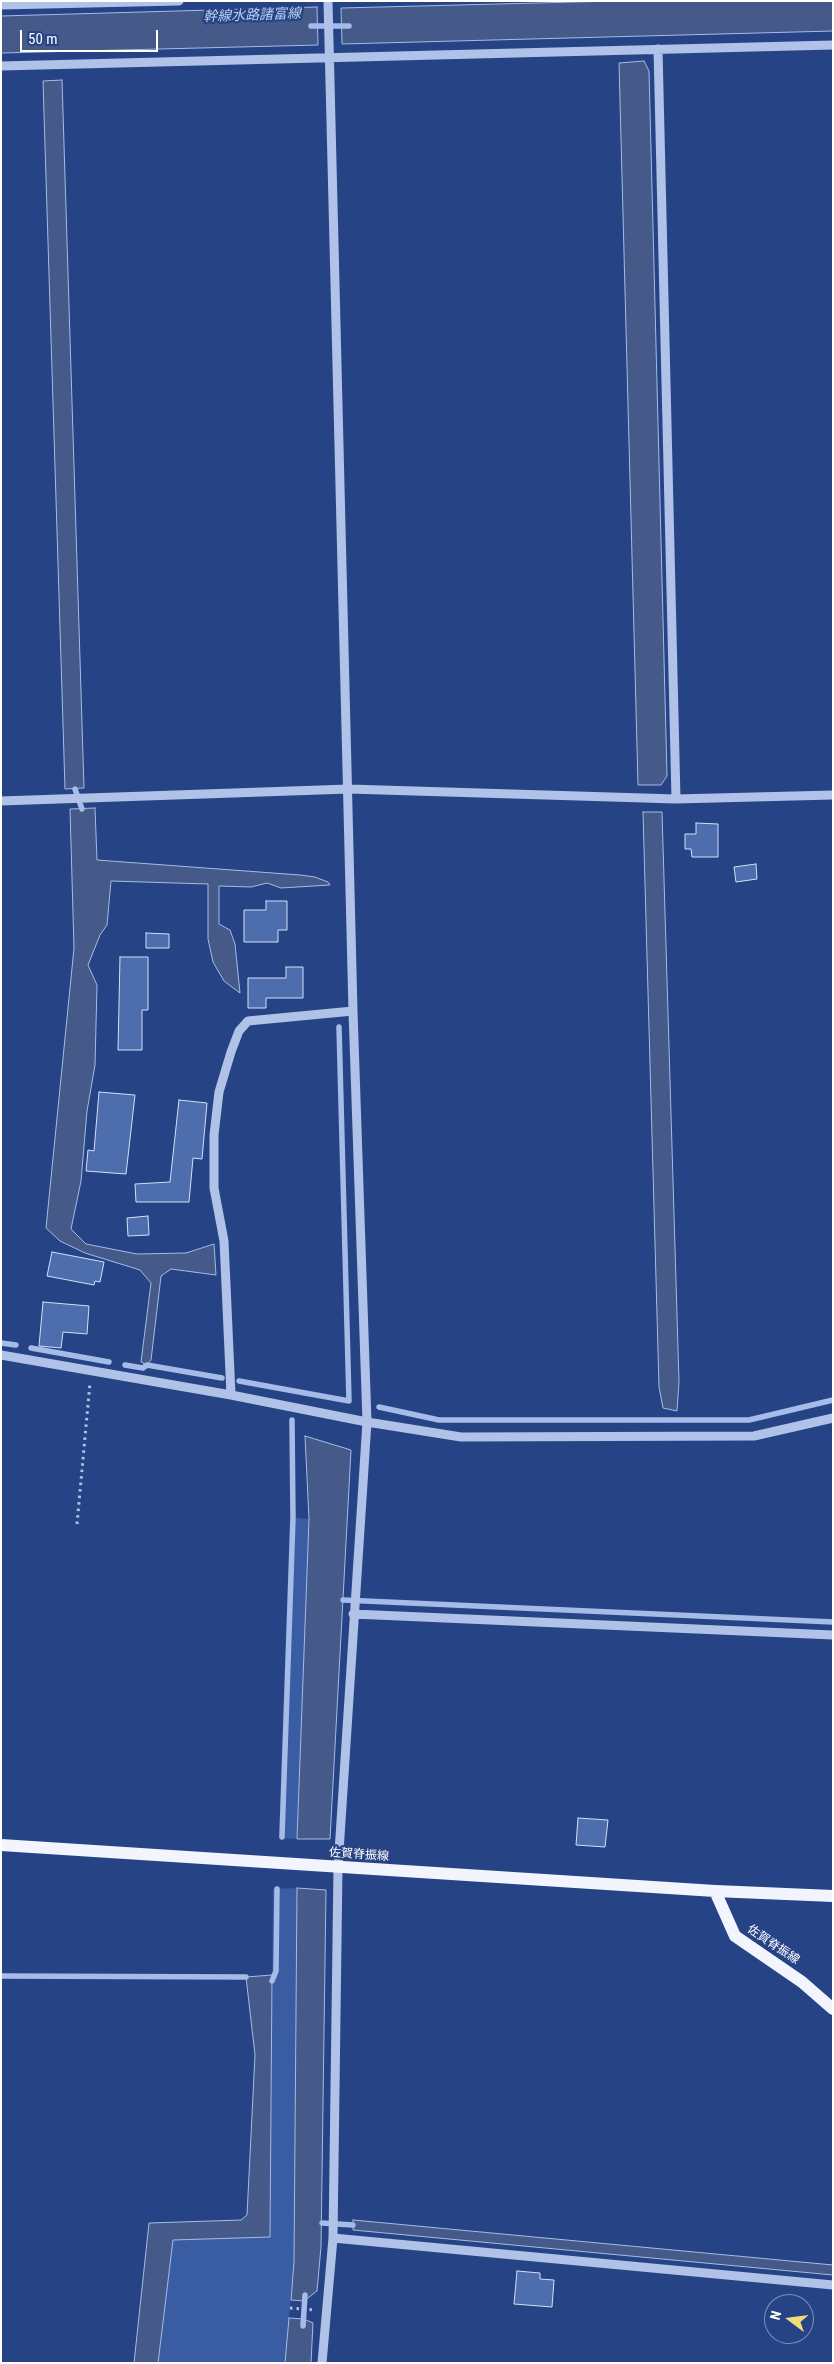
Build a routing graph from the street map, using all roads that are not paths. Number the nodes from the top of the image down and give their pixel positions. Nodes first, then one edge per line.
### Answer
1 (179, 1) edge
2 (328, 1) edge
3 (1, 6) edge
4 (833, 45) edge
5 (658, 49) junction
6 (329, 56) junction
7 (1, 66) edge
8 (348, 788) junction
9 (833, 796) edge
10 (676, 799) junction
11 (1, 801) edge
12 (353, 1011) junction
13 (1, 1355) edge
14 (231, 1395) junction
15 (833, 1418) edge
16 (366, 1422) junction
17 (353, 1614) junction
18 (833, 1635) edge
19 (1, 1845) edge
20 (338, 1867) junction
21 (715, 1892) junction
22 (833, 1896) edge
23 (833, 2009) edge
24 (333, 2238) junction
25 (833, 2284) edge
26 (322, 2363) edge

1 - 3 street
2 - 6 street
4 - 5 street
5 - 6 street
5 - 10 street
6 - 7 street
6 - 8 street
8 - 10 street
8 - 11 street
8 - 12 street
9 - 10 street
12 - 14 street
12 - 16 street
13 - 14 street
14 - 16 street
15 - 16 street
16 - 17 street
17 - 18 street
17 - 20 street
19 - 20 main road, 佐賀脊振線
20 - 21 main road, 佐賀脊振線
20 - 24 street
21 - 22 main road, 佐賀脊振線
21 - 23 main road, 佐賀脊振線
24 - 25 street
24 - 26 street

